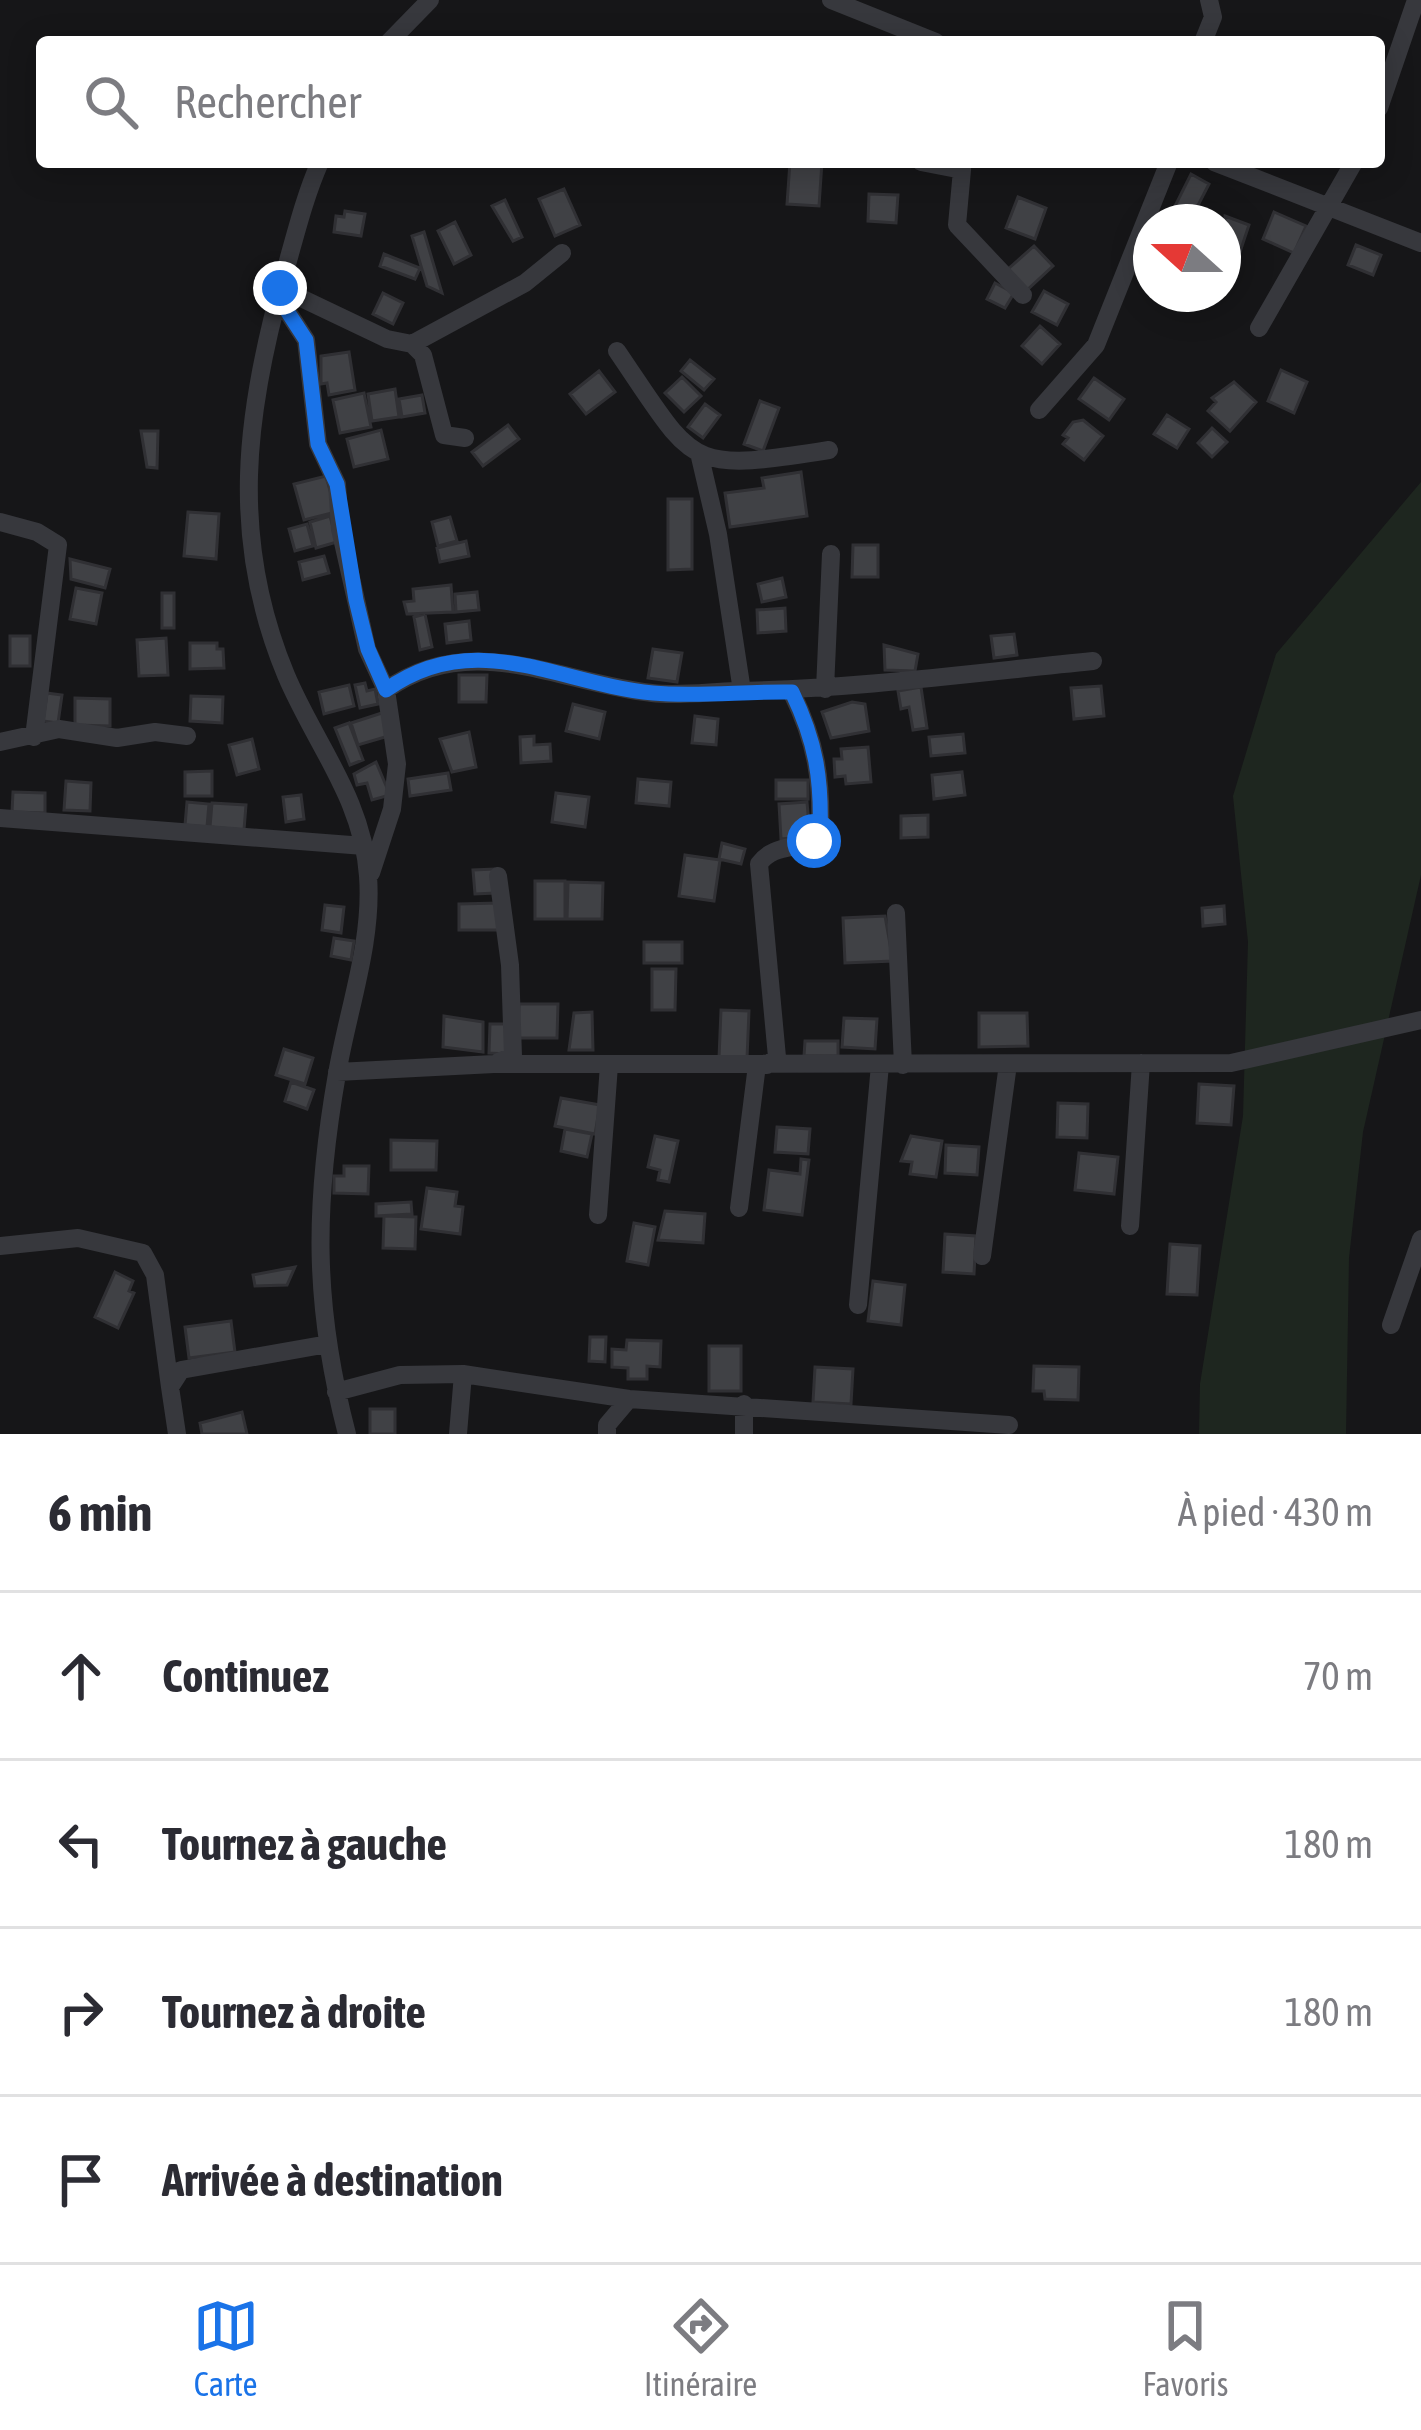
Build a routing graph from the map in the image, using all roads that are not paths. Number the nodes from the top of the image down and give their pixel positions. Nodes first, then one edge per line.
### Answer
1 (430, 0) edge
2 (831, 0) edge
3 (1209, 0) edge
4 (1416, 0) edge
5 (395, 36) edge
6 (921, 36) edge
7 (1205, 36) edge
8 (1385, 90) edge
9 (318, 168) edge
10 (962, 168) edge
11 (1167, 168) edge
12 (1230, 168) edge
13 (1350, 168) edge
14 (1325, 204) junction
15 (1421, 243) edge
16 (562, 253) dead end
17 (279, 292) junction
18 (1023, 295) dead end
19 (1259, 328) dead end
20 (412, 344) junction
21 (617, 351) dead end
22 (1039, 410) dead end
23 (465, 438) dead end
24 (829, 450) dead end
25 (700, 457) junction
26 (0, 522) edge
27 (831, 554) dead end
28 (1093, 661) dead end
29 (825, 689) junction
30 (386, 690) junction
31 (742, 691) junction
32 (792, 692) junction
33 (187, 736) dead end
34 (34, 737) junction
35 (0, 742) edge
36 (0, 818) edge
37 (364, 846) junction
38 (498, 876) dead end
39 (369, 882) junction
40 (896, 913) dead end
41 (1421, 1020) edge
42 (1141, 1063) junction
43 (494, 1064) junction
44 (609, 1064) junction
45 (903, 1064) junction
46 (1008, 1064) junction
47 (762, 1065) junction
48 (880, 1065) junction
49 (337, 1072) junction
50 (739, 1208) dead end
51 (598, 1215) dead end
52 (1130, 1226) dead end
53 (1421, 1239) edge
54 (0, 1246) edge
55 (982, 1256) dead end
56 (858, 1305) dead end
57 (1391, 1325) dead end
58 (328, 1344) junction
59 (464, 1374) junction
60 (170, 1387) junction
61 (336, 1392) junction
62 (629, 1400) junction
63 (744, 1404) junction
64 (1009, 1425) dead end
65 (904, 1426) edge
66 (177, 1434) edge
67 (347, 1434) edge
68 (458, 1434) edge
69 (607, 1434) edge
70 (744, 1434) edge

1 - 5 street
2 - 6 street
3 - 7 street
4 - 8 street
9 - 17 street
10 - 18 street
11 - 22 street
12 - 14 street
13 - 14 street
14 - 15 street
14 - 19 street
16 - 20 street
17 - 20 street
17 - 30 street
17 - 37 street
20 - 23 street
21 - 25 street
24 - 25 street
25 - 31 street
26 - 34 street
27 - 29 street
28 - 29 street
29 - 32 street
30 - 31 street
30 - 39 street
31 - 32 street
32 - 47 street
33 - 34 street
34 - 35 street
36 - 37 street
37 - 39 street
38 - 43 street
39 - 49 street
40 - 45 street
41 - 42 street
42 - 46 street
42 - 52 street
43 - 44 street
43 - 49 street
44 - 47 street
44 - 51 street
45 - 46 street
45 - 48 street
46 - 55 street
47 - 48 street
47 - 50 street
48 - 56 street
49 - 58 street
53 - 57 street
54 - 60 street
58 - 60 street
58 - 61 street
59 - 61 street
59 - 62 street
59 - 68 street
60 - 66 street
61 - 67 street
62 - 63 street
62 - 69 street
63 - 65 street
63 - 70 street
64 - 65 street

